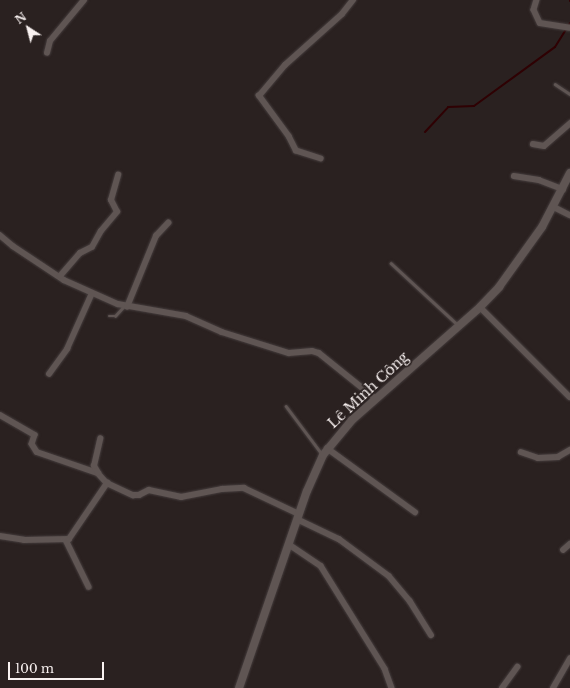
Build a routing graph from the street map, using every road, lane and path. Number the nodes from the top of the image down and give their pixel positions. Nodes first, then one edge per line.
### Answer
1 (84, 0) edge
2 (353, 0) edge
3 (537, 0) edge
4 (568, 28) edge
5 (47, 53) dead end
6 (555, 84) dead end
7 (570, 94) edge
8 (570, 123) edge
9 (533, 144) dead end
10 (321, 159) dead end
11 (570, 173) edge
12 (118, 175) dead end
13 (514, 176) dead end
14 (563, 189) junction
15 (554, 207) junction
16 (570, 215) edge
17 (168, 223) dead end
18 (0, 235) edge
19 (391, 263) dead end
20 (60, 276) junction
21 (92, 293) junction
22 (126, 306) junction
23 (480, 307) junction
24 (109, 316) dead end
25 (459, 325) junction
26 (49, 374) dead end
27 (375, 398) junction
28 (570, 398) edge
29 (286, 406) dead end
30 (0, 414) edge
31 (100, 440) dead end
32 (570, 450) edge
33 (325, 452) junction
34 (521, 452) dead end
35 (98, 473) junction
36 (107, 483) junction
37 (415, 512) dead end
38 (298, 516) junction
39 (0, 536) edge
40 (66, 540) junction
41 (570, 544) edge
42 (290, 545) junction
43 (562, 550) dead end
44 (89, 587) dead end
45 (431, 635) dead end
46 (570, 659) edge
47 (517, 667) dead end
48 (239, 688) edge
49 (392, 688) edge
50 (502, 688) edge
51 (553, 688) edge

1 - 5 street
2 - 10 street
3 - 4 street
6 - 7 lane
8 - 9 street
11 - 14 main road, Lê Minh Công
12 - 20 street
13 - 14 street
14 - 15 main road, Lê Minh Công
15 - 16 street
15 - 23 main road, Lê Minh Công
17 - 22 street
18 - 20 street
19 - 25 lane
20 - 21 street
21 - 22 street
21 - 26 street
22 - 24 lane
22 - 27 street
23 - 25 main road, Lê Minh Công
23 - 28 street
25 - 27 main road, Lê Minh Công
27 - 33 main road, Lê Minh Công
29 - 33 lane
30 - 35 street
31 - 35 street
32 - 34 street
33 - 37 street
33 - 38 main road, Lê Minh Công
35 - 36 street
36 - 38 street
36 - 40 street
38 - 42 main road, Lê Minh Công
38 - 45 street
39 - 40 street
40 - 44 street
41 - 43 street
42 - 48 main road, Lê Minh Công
42 - 49 street
46 - 51 street
47 - 50 street

